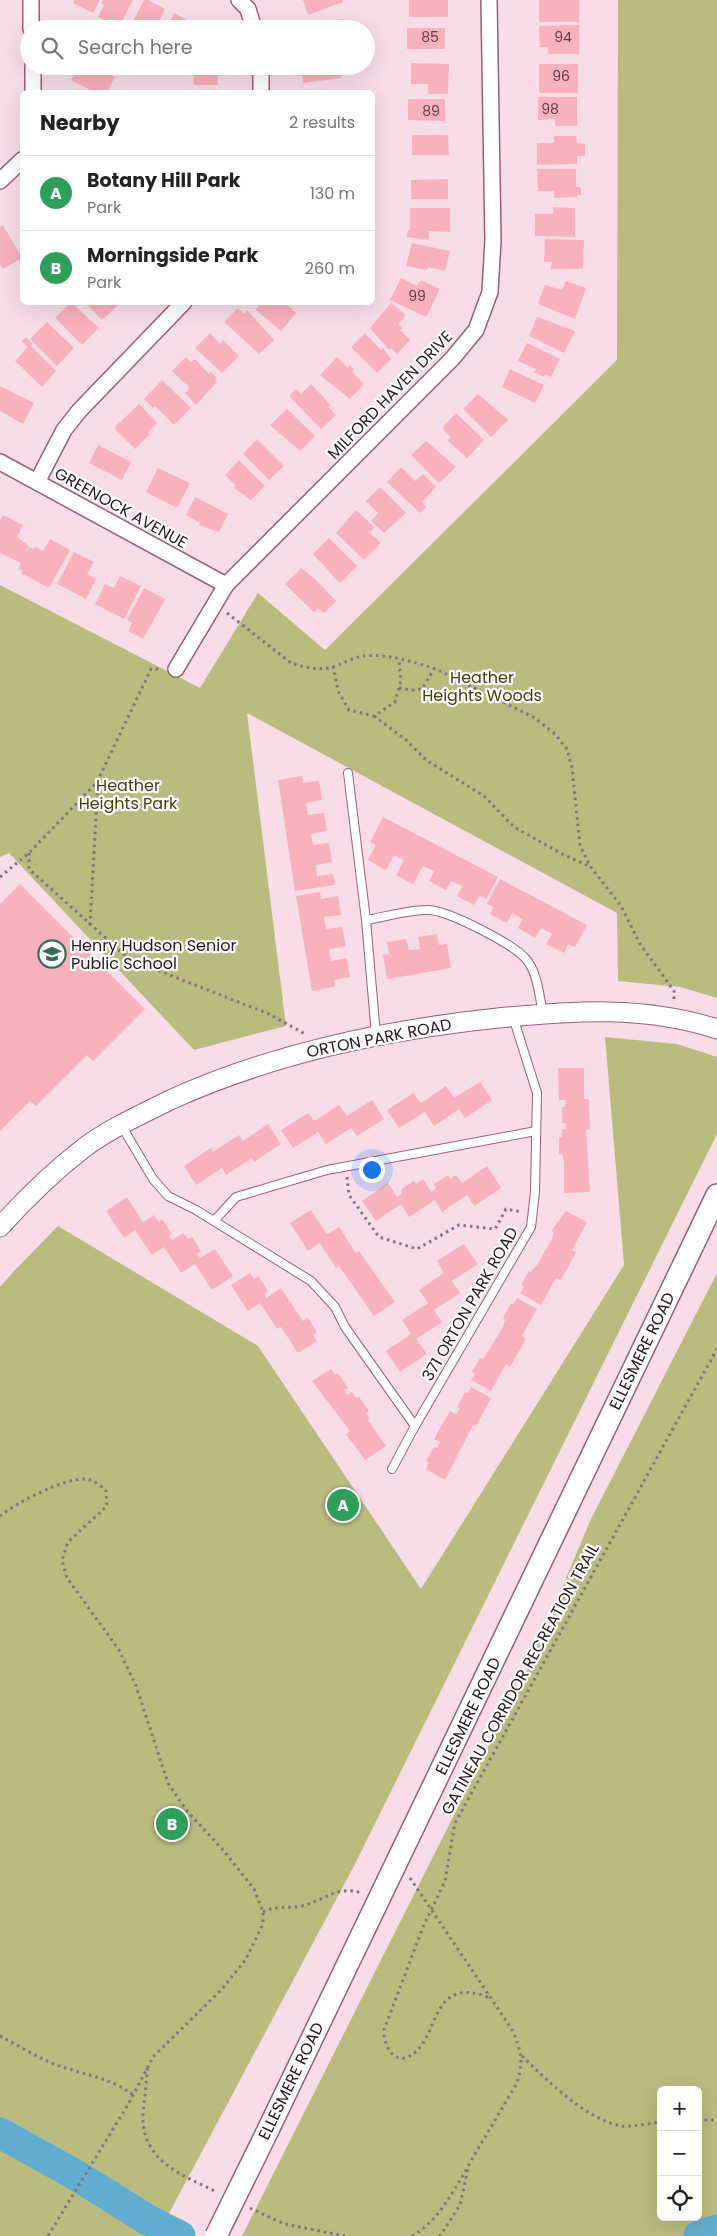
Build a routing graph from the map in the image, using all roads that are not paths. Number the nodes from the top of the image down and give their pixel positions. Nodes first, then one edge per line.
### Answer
1 (31, 0) edge
2 (239, 0) edge
3 (489, 0) edge
4 (31, 20) edge
5 (251, 20) edge
6 (32, 75) edge
7 (261, 75) edge
8 (33, 90) edge
9 (261, 90) edge
10 (20, 162) edge
11 (0, 181) edge
12 (181, 305) edge
13 (0, 462) edge
14 (37, 482) junction
15 (226, 585) junction
16 (176, 669) road end
17 (348, 773) dead end
18 (366, 920) junction
19 (543, 1013) junction
20 (513, 1017) junction
21 (717, 1029) edge
22 (376, 1035) junction
23 (121, 1125) junction
24 (536, 1131) junction
25 (717, 1195) edge
26 (214, 1221) junction
27 (0, 1227) edge
28 (415, 1426) junction
29 (392, 1469) dead end
30 (216, 2236) edge

1 - 4 street
2 - 5 street
3 - 15 street, MILFORD HAVEN DRIVE
6 - 8 street
7 - 9 street
10 - 11 street
12 - 14 street
13 - 14 street, GREENOCK AVENUE
14 - 15 street, GREENOCK AVENUE
15 - 16 street, MILFORD HAVEN DRIVE
17 - 18 lane
18 - 19 lane
18 - 22 lane
19 - 20 street, ORTON PARK ROAD
19 - 21 street, ORTON PARK ROAD
20 - 22 street, ORTON PARK ROAD
20 - 24 lane, 371 ORTON PARK ROAD
22 - 23 street, ORTON PARK ROAD
23 - 26 lane
23 - 27 street, ORTON PARK ROAD
24 - 26 lane
24 - 28 lane, 371 ORTON PARK ROAD
25 - 30 main road, ELLESMERE ROAD, bridge
26 - 28 lane
28 - 29 lane, 371 ORTON PARK ROAD

